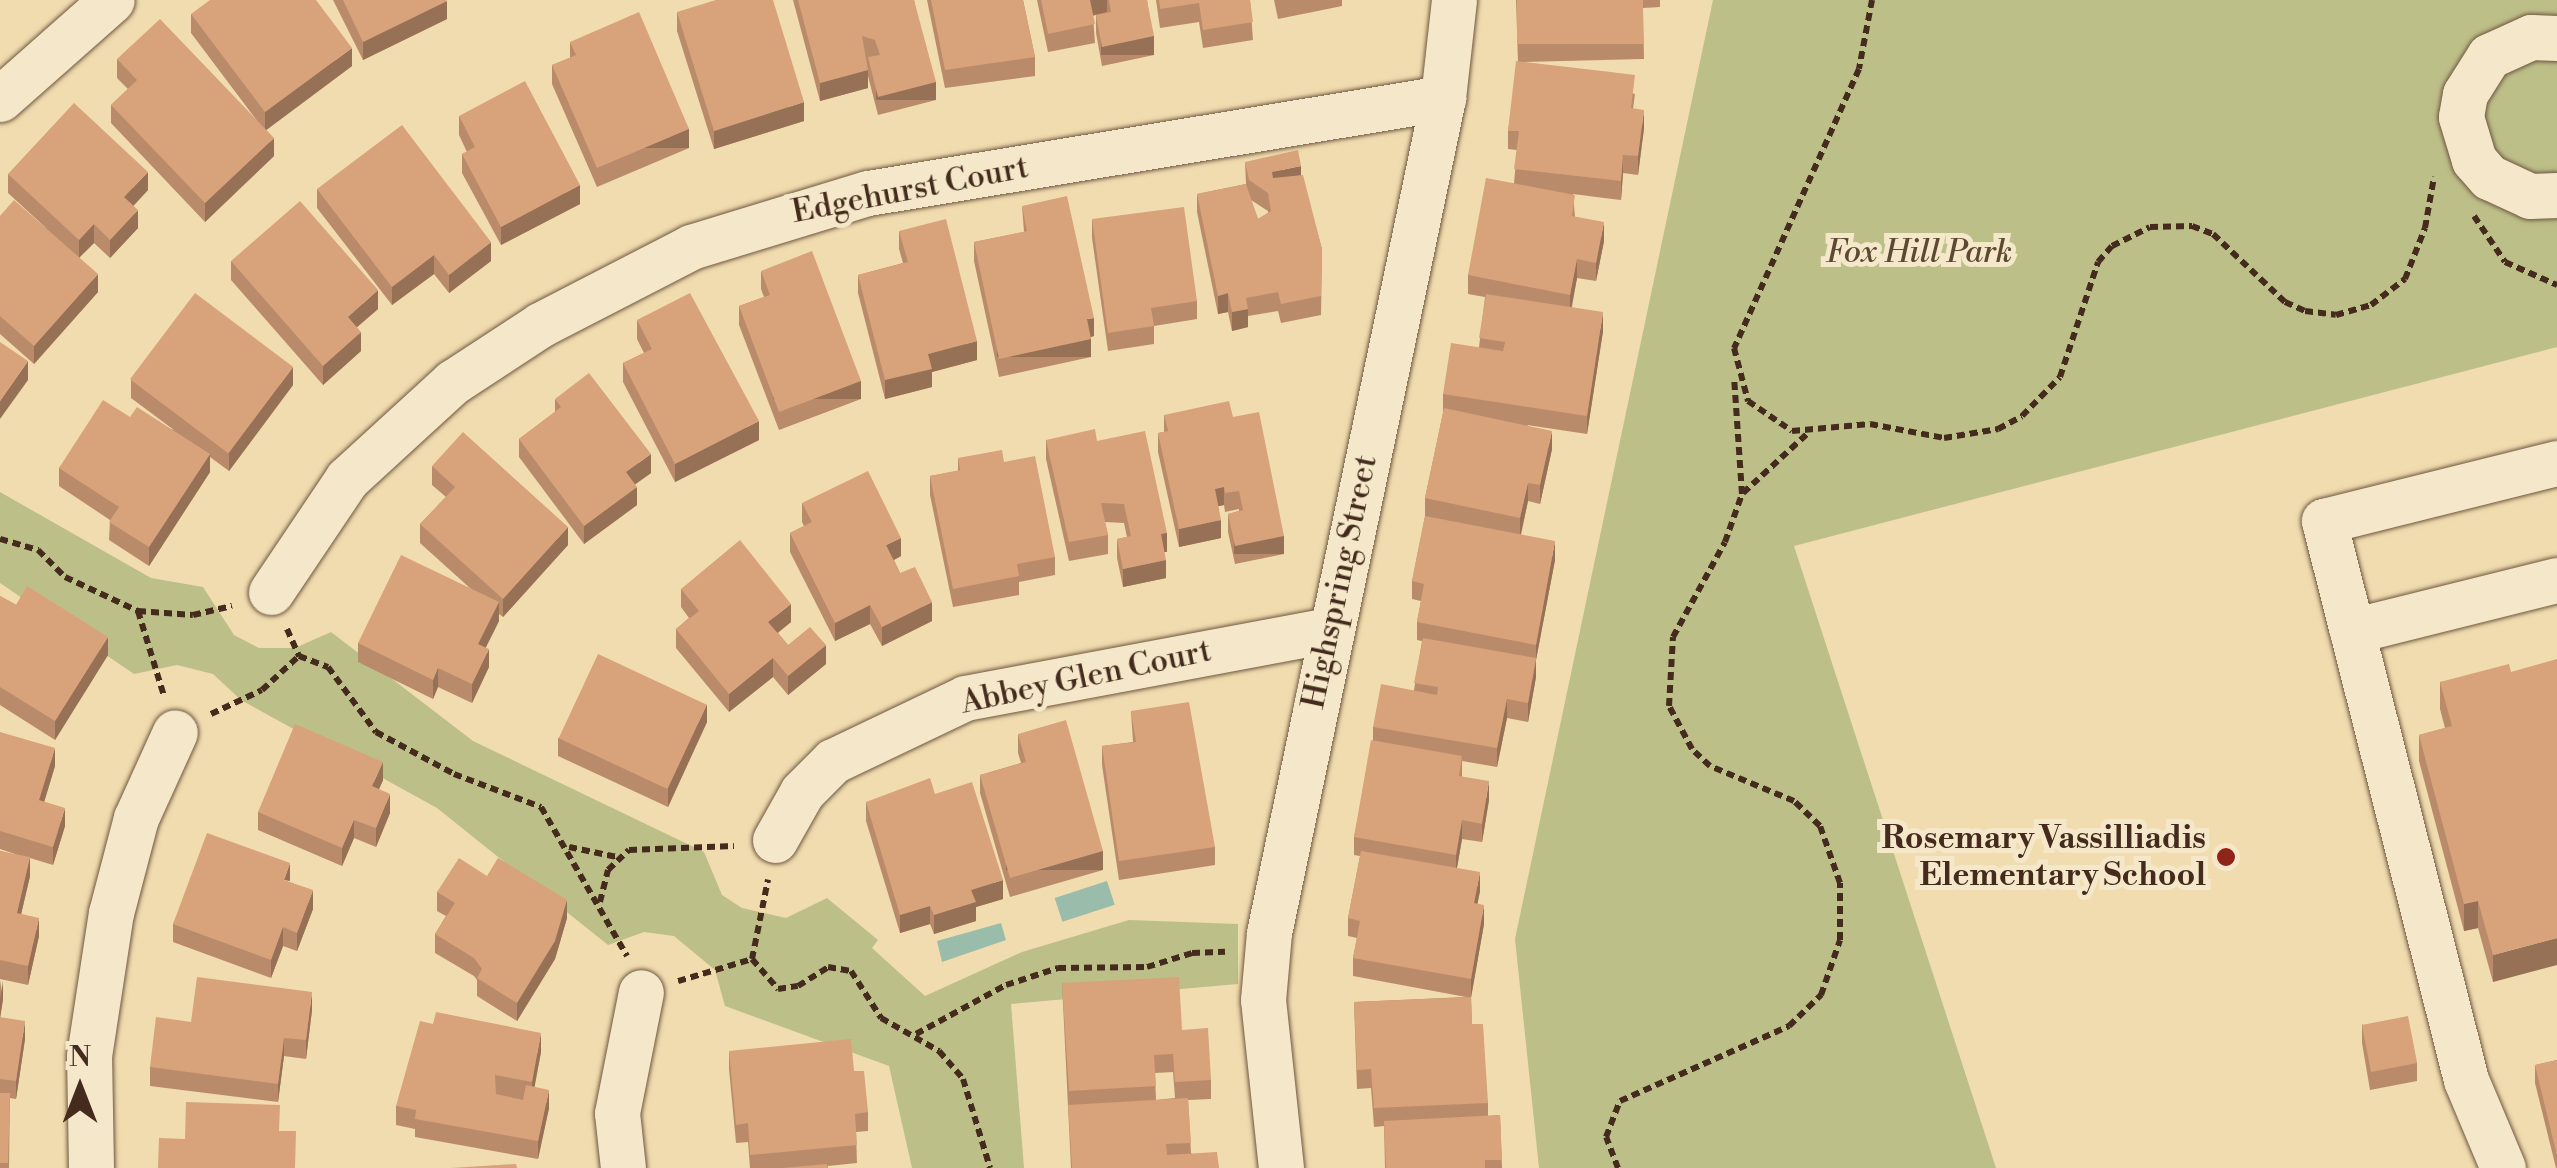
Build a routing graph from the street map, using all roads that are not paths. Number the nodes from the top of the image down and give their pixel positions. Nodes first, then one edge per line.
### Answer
1 (112, 0) edge
2 (1454, 0) edge
3 (2557, 38) edge
4 (1443, 98) junction
5 (0, 99) edge
6 (2557, 195) edge
7 (2557, 463) edge
8 (2557, 580) edge
9 (272, 592) road end
10 (1329, 630) junction
11 (2352, 631) junction
12 (175, 732) road end
13 (775, 840) road end
14 (641, 992) road end
15 (91, 1168) edge
16 (623, 1168) edge
17 (1281, 1168) edge
18 (2502, 1168) edge

1 - 5 street
2 - 4 street, Highspring Street
3 - 6 street
4 - 9 street, Edgehurst Court
4 - 10 street, Highspring Street
7 - 11 street
8 - 11 street
10 - 13 street, Abbey Glen Court
10 - 17 street, Highspring Street
11 - 18 street
12 - 15 street
14 - 16 street

